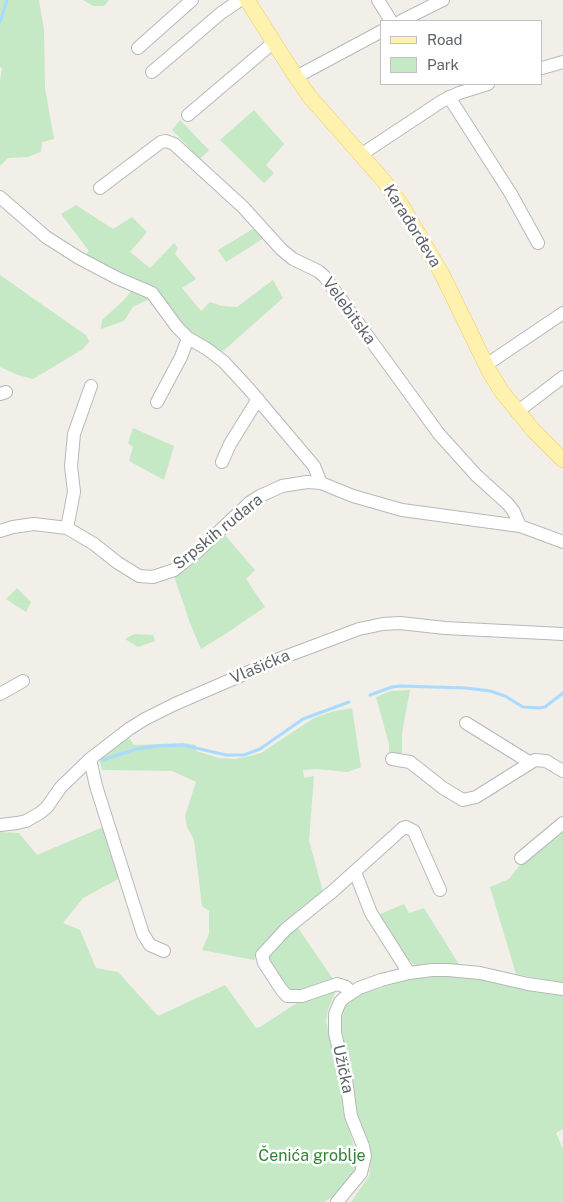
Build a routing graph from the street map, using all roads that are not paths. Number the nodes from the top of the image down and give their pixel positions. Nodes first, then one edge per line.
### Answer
1 (192, 0) edge
2 (240, 0) edge
3 (247, 0) edge
4 (378, 0) edge
5 (443, 0) edge
6 (390, 20) edge
7 (403, 20) edge
8 (380, 32) edge
9 (274, 42) junction
10 (138, 48) dead end
11 (563, 62) edge
12 (543, 68) edge
13 (152, 72) dead end
14 (296, 77) junction
15 (485, 85) edge
16 (449, 97) junction
17 (188, 115) dead end
18 (362, 156) junction
19 (100, 188) dead end
20 (0, 196) edge
21 (538, 243) dead end
22 (563, 313) edge
23 (188, 338) junction
24 (486, 365) junction
25 (563, 377) edge
26 (91, 386) dead end
27 (258, 400) junction
28 (157, 402) dead end
29 (517, 412) junction
30 (563, 460) edge
31 (222, 462) dead end
32 (321, 483) junction
33 (520, 526) junction
34 (67, 528) junction
35 (0, 531) edge
36 (563, 542) edge
37 (563, 634) edge
38 (24, 681) dead end
39 (0, 694) edge
40 (466, 723) dead end
41 (90, 759) junction
42 (392, 759) dead end
43 (530, 762) junction
44 (563, 771) edge
45 (563, 823) edge
46 (0, 825) edge
47 (521, 858) dead end
48 (355, 872) junction
49 (440, 890) dead end
50 (164, 951) dead end
51 (409, 973) junction
52 (563, 989) edge
53 (351, 992) junction
54 (337, 1202) edge

1 - 10 street
2 - 13 street
3 - 9 main road, Karađorđeva
4 - 6 street
5 - 7 street
8 - 14 street
9 - 14 main road, Karađorđeva
9 - 17 street
11 - 12 street
14 - 18 main road, Karađorđeva
15 - 16 street
16 - 18 street
16 - 21 street
18 - 24 main road, Karađorđeva
19 - 33 street, Velebitska
20 - 23 street
22 - 24 street
23 - 27 street
23 - 28 street
24 - 29 main road, Karađorđeva
25 - 29 street
26 - 34 street
27 - 31 street
27 - 32 street
29 - 30 main road, Karađorđeva
32 - 33 street, Srpskih rudara
32 - 34 street, Srpskih rudara
33 - 36 street, Srpskih rudara
34 - 35 street, Srpskih rudara
37 - 41 street, Vlašićka
38 - 39 street
40 - 43 street
41 - 46 street, Vlašićka
41 - 50 street
42 - 43 street
43 - 44 street
45 - 47 street
48 - 49 street
48 - 51 street
48 - 53 street
51 - 52 street
51 - 53 street
53 - 54 street, Užička

